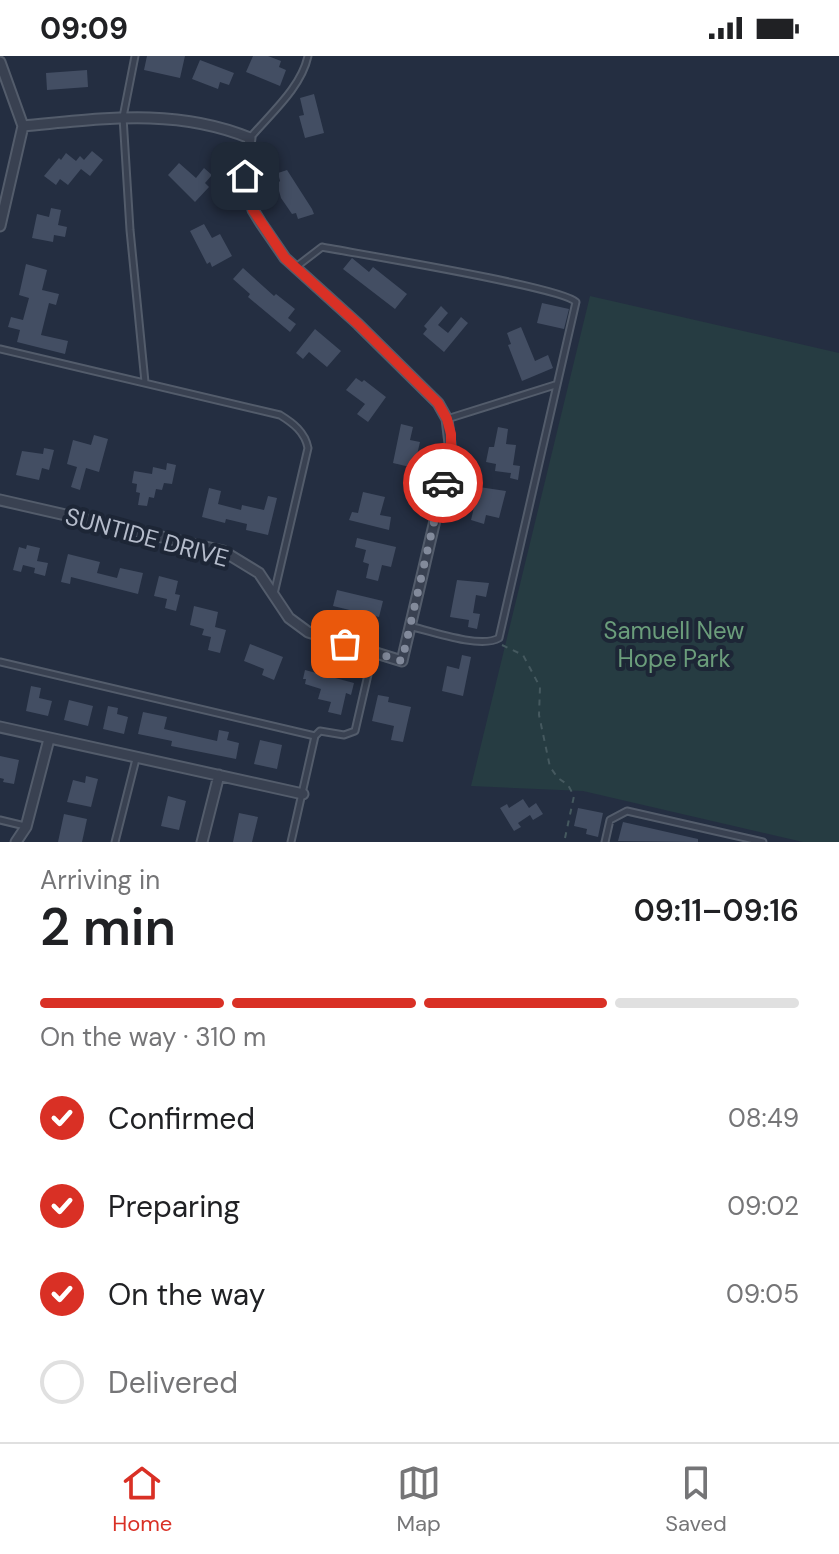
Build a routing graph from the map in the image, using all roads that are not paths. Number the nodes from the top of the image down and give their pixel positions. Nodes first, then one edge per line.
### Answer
1 (135, 56) edge
2 (308, 56) edge
3 (0, 62) edge
4 (123, 117) junction
5 (23, 126) junction
6 (250, 138) junction
7 (0, 226) edge
8 (296, 267) junction
9 (0, 349) edge
10 (145, 382) junction
11 (556, 385) junction
12 (447, 419) junction
13 (0, 500) edge
14 (274, 595) junction
15 (408, 626) junction
16 (373, 652) junction
17 (0, 662) edge
18 (0, 727) edge
19 (315, 736) junction
20 (49, 739) junction
21 (136, 759) junction
22 (219, 775) junction
23 (303, 794) junction
24 (0, 820) edge
25 (26, 827) junction
26 (16, 842) edge
27 (115, 842) edge
28 (202, 842) edge
29 (291, 842) edge
30 (605, 842) edge
31 (763, 842) edge

1 - 4 lane
2 - 6 lane
3 - 5 street
4 - 5 street
4 - 6 street
4 - 10 lane
5 - 7 street
6 - 8 street
8 - 11 lane
8 - 12 street
9 - 10 lane
10 - 14 lane
11 - 12 lane
11 - 15 lane
12 - 15 street
13 - 14 street, SUNTIDE DRIVE
14 - 16 street, SUNTIDE DRIVE
15 - 16 street, SUNTIDE DRIVE
16 - 19 lane
17 - 19 lane
18 - 20 street
19 - 23 lane
20 - 21 street
20 - 25 street
21 - 22 street
21 - 27 lane
22 - 23 street
22 - 28 street
23 - 29 lane
24 - 25 lane
25 - 26 street
30 - 31 lane

